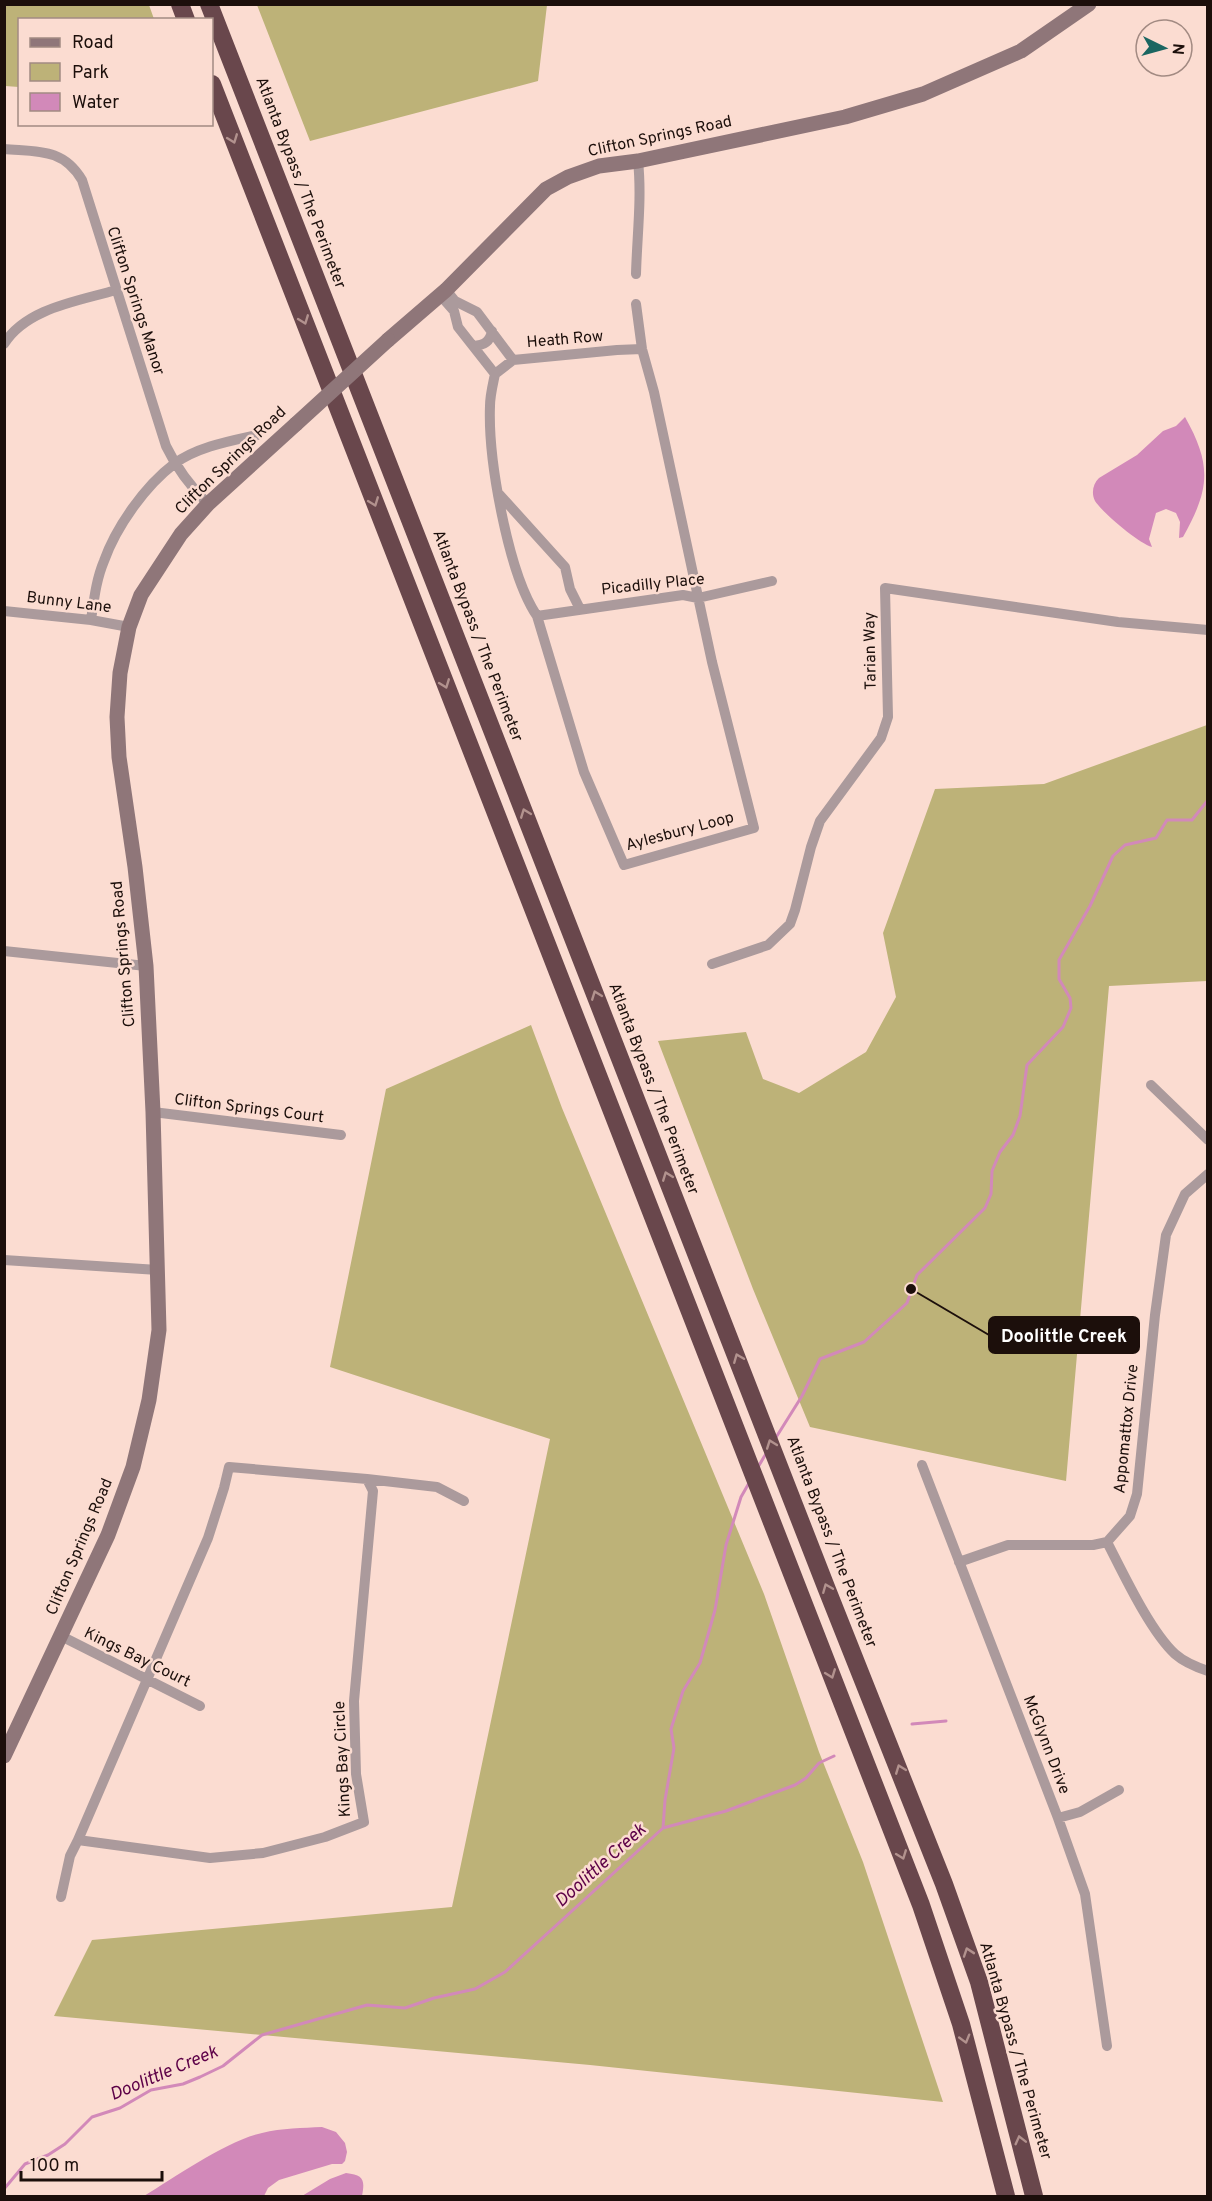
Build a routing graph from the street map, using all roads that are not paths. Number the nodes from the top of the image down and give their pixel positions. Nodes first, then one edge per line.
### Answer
1 (209, 4) edge
2 (1089, 4) edge
3 (213, 87) edge
4 (4, 149) edge
5 (638, 161) junction
6 (636, 274) dead end
7 (116, 290) junction
8 (443, 293) junction
9 (636, 304) dead end
10 (492, 331) junction
11 (4, 344) edge
12 (474, 346) junction
13 (642, 349) junction
14 (513, 360) junction
15 (495, 374) junction
16 (257, 435) dead end
17 (174, 464) junction
18 (498, 493) junction
19 (208, 504) junction
20 (772, 581) dead end
21 (698, 598) junction
22 (580, 609) junction
23 (4, 611) edge
24 (537, 616) junction
25 (91, 620) junction
26 (129, 627) junction
27 (1208, 630) edge
28 (4, 951) edge
29 (712, 964) dead end
30 (146, 966) junction
31 (1151, 1085) dead end
32 (153, 1112) junction
33 (341, 1134) dead end
34 (1208, 1140) edge
35 (1208, 1174) edge
36 (4, 1260) edge
37 (158, 1270) junction
38 (922, 1465) dead end
39 (367, 1479) junction
40 (464, 1501) dead end
41 (1107, 1542) junction
42 (959, 1562) junction
43 (61, 1636) junction
44 (1208, 1671) edge
45 (148, 1679) junction
46 (200, 1706) dead end
47 (8, 1738) edge
48 (4, 1756) edge
49 (1119, 1790) dead end
50 (1058, 1818) junction
51 (78, 1840) junction
52 (61, 1897) dead end
53 (1107, 2046) dead end
54 (1006, 2196) edge
55 (1034, 2196) edge

55 -> 1 highway, Atlanta Bypass / The Perimeter
2 - 5 street, Clifton Springs Road
3 -> 54 highway
4 - 7 street, Clifton Springs Manor
5 - 6 street
5 - 8 street, Clifton Springs Road
7 - 11 street
7 - 17 street, Clifton Springs Manor
8 - 10 street
8 - 12 street
8 - 19 street, Clifton Springs Road, bridge
9 - 13 street, Aylesbury Loop
10 - 12 street
10 - 14 street
12 - 15 street
13 - 14 street, Heath Row
13 - 21 street, Aylesbury Loop
14 - 15 street, Heath Row
15 - 18 street, Aylesbury Loop
16 - 17 street
17 - 19 street, Clifton Springs Manor
17 - 25 street
18 - 22 street
18 - 24 street, Aylesbury Loop
19 - 26 street, Clifton Springs Road
20 - 21 street, Picadilly Place
21 - 22 street, Picadilly Place
21 - 24 street, Aylesbury Loop
22 - 24 street, Picadilly Place
23 - 25 street, Bunny Lane
25 - 26 street, Bunny Lane
26 - 30 street, Clifton Springs Road
27 - 29 street, Tarian Way
28 - 30 street
30 - 32 street, Clifton Springs Road
31 - 34 street
32 - 33 street, Clifton Springs Court
32 - 37 street, Clifton Springs Road
35 - 41 street, Appomattox Drive
36 - 37 street
37 - 43 street, Clifton Springs Road
38 - 42 street, McGlynn Drive
39 - 40 street
39 - 45 street
39 - 51 street, Kings Bay Circle
41 - 42 street
41 - 44 street
42 - 50 street, McGlynn Drive
43 - 45 street, Kings Bay Court
43 - 47 street, Clifton Springs Road
45 - 46 street, Kings Bay Court
45 - 51 street
47 - 48 street, Clifton Springs Road
49 - 50 street
50 - 53 street, McGlynn Drive
51 - 52 street

